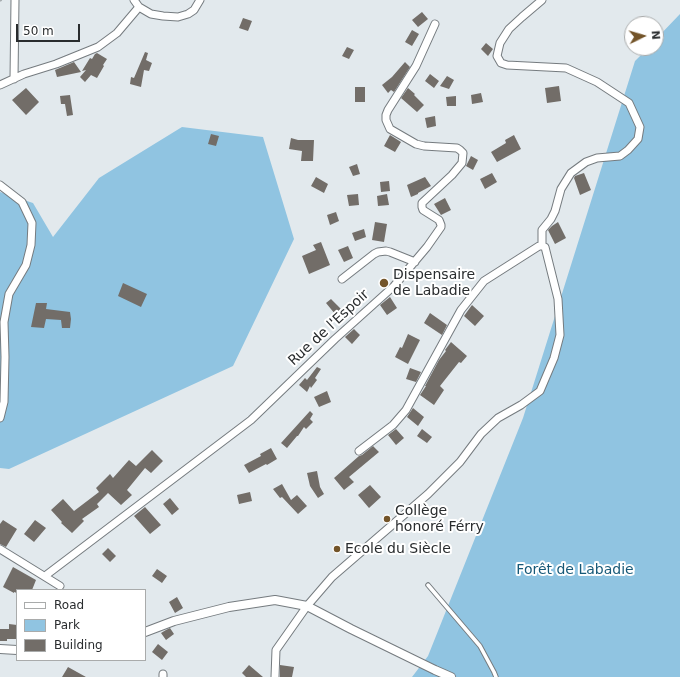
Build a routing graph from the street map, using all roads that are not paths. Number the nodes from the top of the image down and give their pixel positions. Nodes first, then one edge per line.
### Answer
1 (14, 0) edge
2 (134, 0) edge
3 (200, 0) edge
4 (542, 0) edge
5 (139, 6) junction
6 (435, 24) dead end
7 (14, 79) junction
8 (0, 85) edge
9 (0, 185) edge
10 (542, 246) junction
11 (415, 262) junction
12 (342, 279) dead end
13 (0, 418) edge
14 (359, 451) dead end
15 (0, 549) edge
16 (45, 576) junction
17 (428, 585) dead end
18 (60, 586) dead end
19 (307, 606) junction
20 (146, 632) edge
21 (0, 649) edge
22 (16, 650) edge
23 (275, 677) edge
24 (451, 677) edge
25 (496, 677) edge

1 - 7 street
2 - 5 street
3 - 5 street
4 - 10 street
5 - 7 street
6 - 11 street, Rue de l'Espoir
7 - 8 street
9 - 13 street
10 - 14 street
10 - 19 street
11 - 12 street
11 - 16 street, Rue de l'Espoir
15 - 16 street
16 - 18 street
17 - 25 lane
19 - 20 street
19 - 23 street
19 - 24 street
21 - 22 street

